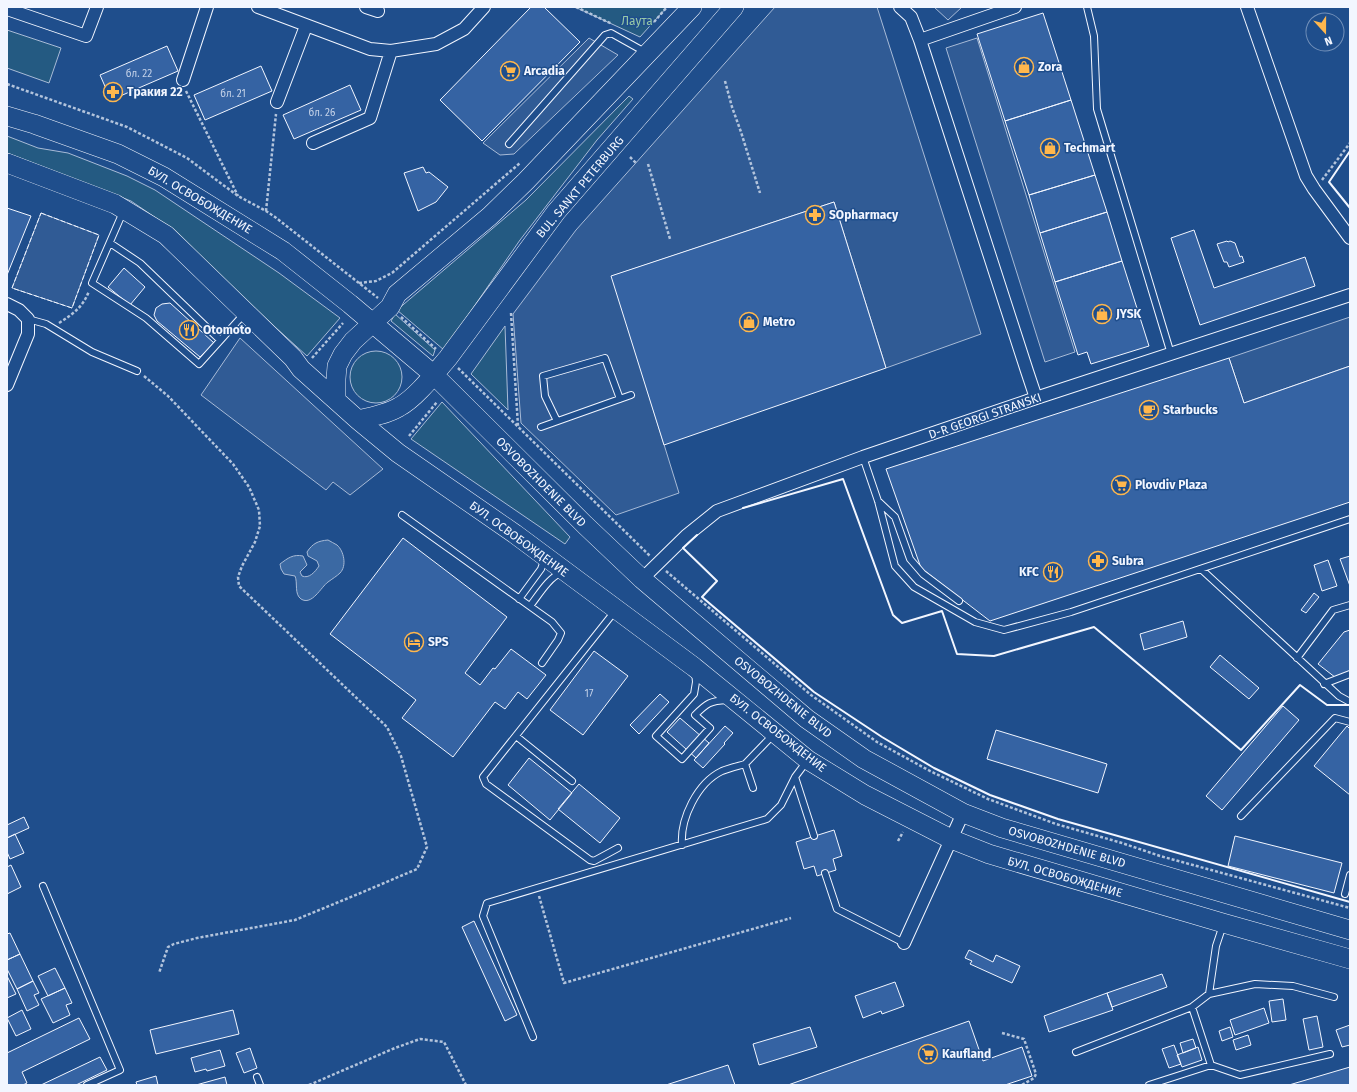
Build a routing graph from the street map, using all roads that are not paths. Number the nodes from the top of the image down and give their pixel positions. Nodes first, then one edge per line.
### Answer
1 (97, 7) edge
2 (207, 7) edge
3 (258, 7) edge
4 (366, 7) edge
5 (484, 7) edge
6 (692, 7) edge
7 (734, 7) edge
8 (900, 7) edge
9 (1015, 7) edge
10 (1087, 7) edge
11 (1247, 7) edge
12 (7, 9) edge
13 (378, 12) dead end
14 (306, 26) junction
15 (920, 40) junction
16 (391, 51) junction
17 (648, 54) junction
18 (183, 80) road end
19 (277, 102) road end
20 (7, 116) edge
21 (313, 143) dead end
22 (508, 144) dead end
23 (7, 163) edge
24 (124, 210) junction
25 (1350, 238) edge
26 (110, 243) junction
27 (1350, 295) edge
28 (7, 304) edge
29 (245, 313) junction
30 (28, 319) junction
31 (372, 322) junction
32 (220, 340) junction
33 (1171, 354) junction
34 (137, 371) road end
35 (434, 375) junction
36 (7, 384) edge
37 (631, 395) dead end
38 (1036, 398) junction
39 (620, 399) junction
40 (336, 400) junction
41 (358, 420) junction
42 (557, 421) junction
43 (541, 427) dead end
44 (863, 457) junction
45 (878, 501) junction
46 (402, 515) dead end
47 (1350, 519) edge
48 (546, 557) junction
49 (1200, 569) junction
50 (565, 572) junction
51 (642, 579) junction
52 (519, 599) junction
53 (959, 602) dead end
54 (1350, 605) edge
55 (530, 606) junction
56 (616, 609) junction
57 (1297, 658) junction
58 (542, 663) dead end
59 (694, 667) junction
60 (1350, 674) edge
61 (1324, 684) junction
62 (733, 700) junction
63 (1350, 702) edge
64 (1350, 722) edge
65 (775, 733) junction
66 (516, 736) junction
67 (808, 760) junction
68 (746, 764) junction
69 (795, 777) junction
70 (572, 781) dead end
71 (753, 788) dead end
72 (963, 813) junction
73 (1241, 816) dead end
74 (814, 836) dead end
75 (951, 839) junction
76 (682, 845) junction
77 (618, 848) dead end
78 (825, 873) dead end
79 (1350, 875) edge
80 (43, 886) dead end
81 (1344, 894) dead end
82 (1223, 923) junction
83 (1350, 930) edge
84 (904, 943) joint
85 (1350, 959) edge
86 (1209, 994) junction
87 (1334, 997) dead end
88 (1192, 1007) junction
89 (533, 1037) dead end
90 (1076, 1052) dead end
91 (1330, 1054) dead end
92 (1211, 1065) junction
93 (257, 1077) dead end
94 (87, 1085) edge
95 (260, 1085) edge
96 (1149, 1085) edge

1 - 12 street
2 - 18 street
3 - 14 street
4 - 13 street
5 - 16 street
6 - 17 main road
7 - 35 main road, BUL. SANKT PETERBURG
8 - 15 street
9 - 15 street
10 - 33 lane
11 - 25 street
14 - 16 street
14 - 19 street
15 - 38 street
16 - 21 street
17 - 22 lane
17 - 31 main road
20 - 31 main road, БУЛ. ОСВОБОЖДЕНИЕ
23 - 24 main road
24 - 26 lane
24 - 29 main road
26 - 32 lane
26 - 32 lane
27 - 33 street, D-R GEORGI STRANSKI
28 - 30 street
29 - 32 lane
29 - 40 main road
30 - 34 lane
30 - 36 street
31 - 35 main road, БУЛ. ОСВОБОЖДЕНИЕ
31 - 40 main road
33 - 38 street, D-R GEORGI STRANSKI
35 - 41 main road, BUL. SANKT PETERBURG
35 - 51 main road, OSVOBOZHDENIE BLVD
37 - 39 lane
38 - 44 street, D-R GEORGI STRANSKI
39 - 42 lane
39 - 42 lane
40 - 41 main road, БУЛ. ОСВОБОЖДЕНИЕ
41 - 48 main road, БУЛ. ОСВОБОЖДЕНИЕ
42 - 43 lane
44 - 45 lane
44 - 51 street, D-R GEORGI STRANSKI
45 - 49 lane
45 - 53 lane
46 - 52 lane
47 - 49 lane
48 - 50 main road, БУЛ. ОСВОБОЖДЕНИЕ
48 - 52 lane
49 - 57 lane
50 - 55 lane
50 - 56 main road, БУЛ. ОСВОБОЖДЕНИЕ
51 - 72 main road, OSVOBOZHDENIE BLVD
52 - 55 lane
54 - 57 lane
55 - 58 lane
56 - 59 main road, БУЛ. ОСВОБОЖДЕНИЕ
56 - 66 lane
57 - 61 lane
59 - 62 main road, БУЛ. ОСВОБОЖДЕНИЕ
59 - 62 lane
60 - 61 lane
61 - 63 lane
62 - 65 main road, БУЛ. ОСВОБОЖДЕНИЕ
64 - 73 lane
65 - 67 main road, БУЛ. ОСВОБОЖДЕНИЕ
65 - 68 lane
66 - 70 lane
66 - 77 lane
67 - 69 lane
67 - 75 main road, БУЛ. ОСВОБОЖДЕНИЕ
68 - 71 lane
68 - 76 lane
69 - 74 lane
69 - 76 lane
72 - 75 street
72 - 83 main road, OSVOBOZHDENIE BLVD
75 - 82 main road, БУЛ. ОСВОБОЖДЕНИЕ
75 - 84 street
76 - 89 lane
78 - 84 lane
79 - 81 lane
80 - 94 lane
82 - 85 main road, БУЛ. ОСВОБОЖДЕНИЕ
82 - 86 lane
86 - 87 lane
86 - 88 lane
88 - 90 lane
88 - 92 lane
91 - 92 lane
92 - 96 lane
93 - 95 lane

